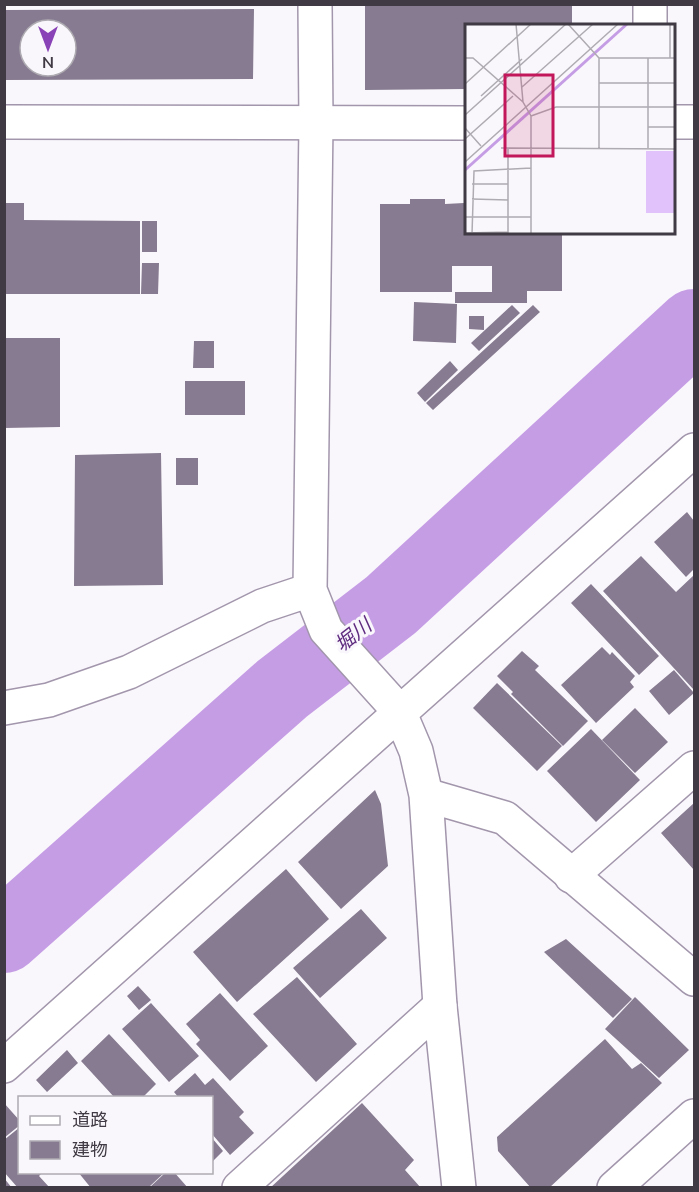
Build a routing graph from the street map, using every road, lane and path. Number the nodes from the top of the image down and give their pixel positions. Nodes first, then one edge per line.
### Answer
1 (315, 4) edge
2 (651, 4) edge
3 (650, 24) edge
4 (4, 122) edge
5 (675, 122) edge
6 (694, 122) edge
7 (316, 123) junction
8 (465, 123) edge
9 (694, 450) edge
10 (310, 590) junction
11 (4, 708) edge
12 (399, 711) junction
13 (694, 768) edge
14 (426, 795) junction
15 (571, 876) junction
16 (694, 979) edge
17 (441, 1006) junction
18 (4, 1066) edge
19 (694, 1116) edge
20 (239, 1188) edge
21 (459, 1188) edge
22 (614, 1188) edge

1 - 7 street
2 - 3 street
4 - 7 street
5 - 6 street
7 - 8 street
7 - 10 street
9 - 12 street
10 - 11 street
10 - 12 street
12 - 14 street
12 - 18 street
13 - 15 street
14 - 15 street
14 - 17 street
15 - 16 street
17 - 20 street
17 - 21 street
19 - 22 street

